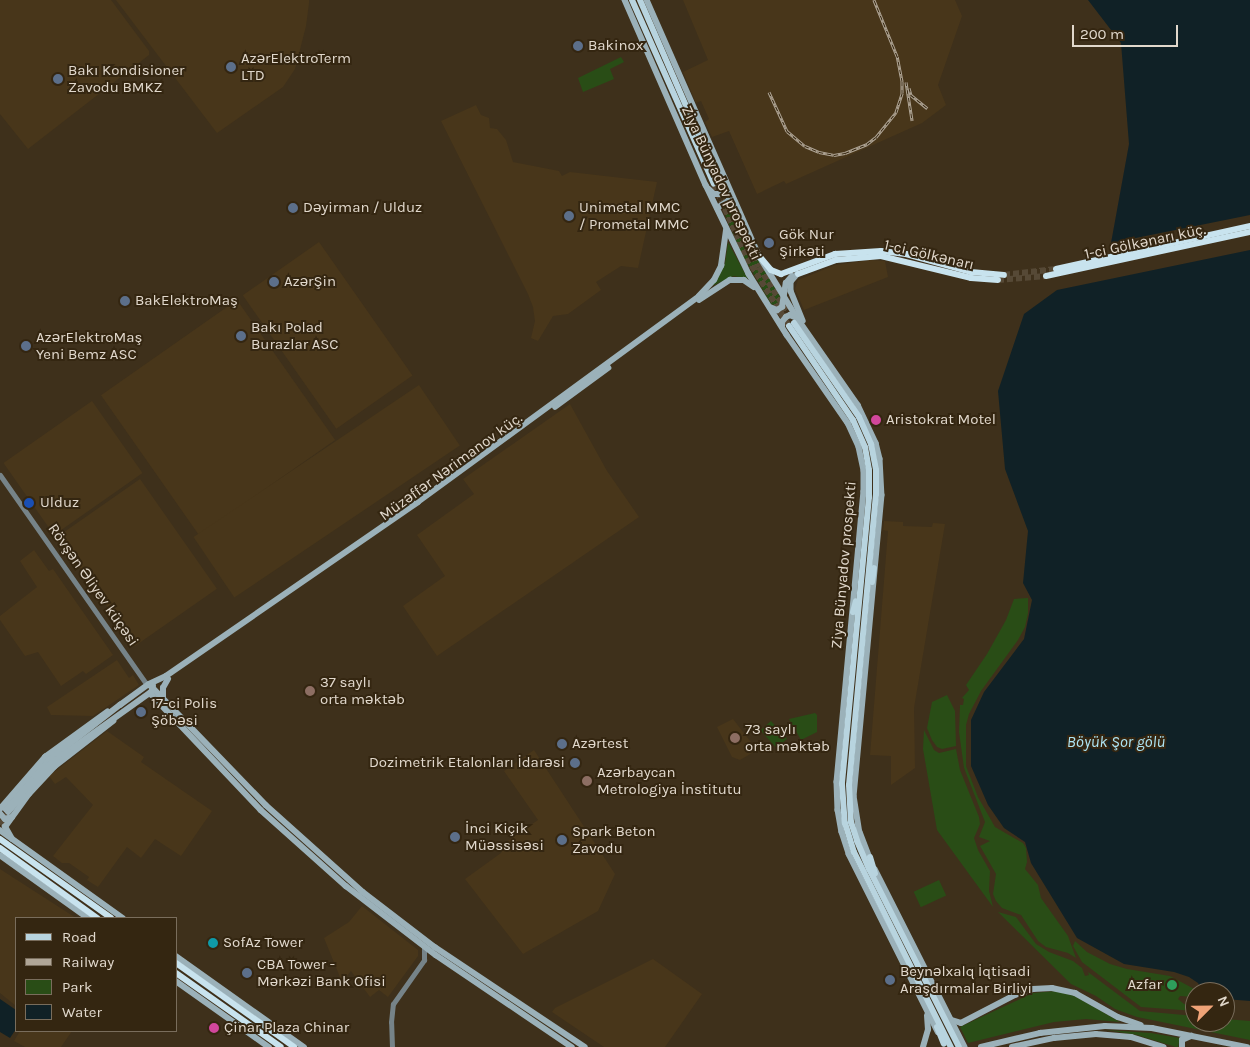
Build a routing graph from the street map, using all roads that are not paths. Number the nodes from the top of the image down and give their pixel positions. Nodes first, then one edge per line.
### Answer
1 (625, 0) edge
2 (632, 0) edge
3 (640, 0) edge
4 (647, 0) edge
5 (716, 183) junction
6 (717, 208) junction
7 (741, 215) junction
8 (1250, 226) edge
9 (726, 228) junction
10 (1250, 232) edge
11 (760, 257) junction
12 (1056, 268) tunnel mouth
13 (798, 274) junction
14 (1004, 275) tunnel mouth
15 (1046, 276) tunnel mouth
16 (998, 280) tunnel mouth
17 (759, 292) junction
18 (784, 297) junction
19 (765, 302) junction
20 (794, 323) junction
21 (787, 335) junction
22 (814, 343) junction
23 (859, 447) junction
24 (874, 459) junction
25 (0, 475) edge
26 (882, 494) junction
27 (869, 497) junction
28 (862, 568) junction
29 (874, 568) junction
30 (853, 612) junction
31 (865, 613) junction
32 (859, 676) junction
33 (168, 679) junction
34 (150, 688) junction
35 (163, 697) junction
36 (860, 713) junction
37 (841, 741) junction
38 (214, 757) junction
39 (843, 773) junction
40 (4, 811) edge
41 (845, 823) junction
42 (0, 830) edge
43 (0, 838) edge
44 (12, 839) junction
45 (0, 848) edge
46 (1, 856) edge
47 (870, 857) junction
48 (856, 868) junction
49 (884, 898) junction
50 (874, 905) junction
51 (87, 917) edge
52 (96, 917) edge
53 (110, 917) edge
54 (122, 917) edge
55 (404, 928) junction
56 (896, 938) junction
57 (424, 946) junction
58 (912, 954) junction
59 (436, 956) junction
60 (178, 957) edge
61 (424, 960) junction
62 (178, 965) edge
63 (178, 974) edge
64 (178, 982) edge
65 (922, 988) junction
66 (936, 991) junction
67 (506, 999) junction
68 (921, 1000) junction
69 (950, 1017) junction
70 (1152, 1028) junction
71 (1193, 1036) junction
72 (1211, 1039) junction
73 (944, 1046) edge
74 (269, 1047) edge
75 (281, 1047) edge
76 (294, 1047) edge
77 (304, 1047) edge
78 (392, 1047) edge
79 (572, 1047) edge
80 (585, 1047) edge
81 (923, 1047) edge
82 (951, 1047) edge
83 (959, 1047) edge
84 (964, 1047) edge
85 (981, 1047) edge
86 (1012, 1047) edge
87 (1164, 1047) edge
88 (1182, 1047) edge
89 (1217, 1047) edge
90 (1247, 1047) edge

1 - 5 main road, Ziya Bünyadov prospekti
2 - 5 main road, Ziya Bünyadov prospekti
3 - 5 main road, Ziya Bünyadov prospekti
4 - 5 main road, Ziya Bünyadov prospekti
5 - 6 main road, Ziya Bünyadov prospekti
5 - 7 main road, Ziya Bünyadov prospekti
6 - 7 main road
6 - 9 main road, Ziya Bünyadov prospekti
7 - 11 main road, Ziya Bünyadov prospekti
8 - 12 highway, 1-ci Gölkənarı küç.
9 - 17 main road, Ziya Bünyadov prospekti
9 - 34 main road
10 - 15 highway, 1-ci Gölkənarı küç.
11 - 14 highway
11 - 18 main road, Ziya Bünyadov prospekti
13 - 16 highway, 1-ci Gölkənarı
13 - 18 main road
13 - 22 main road
17 - 19 main road, Ziya Bünyadov prospekti
17 - 33 main road, Müzəffər Nərimanov küç.
18 - 19 main road
18 - 20 main road, Ziya Bünyadov prospekti
19 - 21 main road, Ziya Bünyadov prospekti
20 - 21 main road
20 - 22 main road, Ziya Bünyadov prospekti
20 - 24 main road, Ziya Bünyadov prospekti
20 - 27 main road, Ziya Bünyadov prospekti
21 - 23 main road, Ziya Bünyadov prospekti
22 - 26 main road, Ziya Bünyadov prospekti
23 - 27 main road
23 - 30 main road, Ziya Bünyadov prospekti
24 - 26 main road
24 - 31 main road, Ziya Bünyadov prospekti
25 - 34 street, Rövşən Əliyev küçəsi
26 - 29 main road, Ziya Bünyadov prospekti
27 - 28 main road, Ziya Bünyadov prospekti
28 - 30 main road
28 - 39 main road, Ziya Bünyadov prospekti
29 - 31 main road
29 - 36 main road, Ziya Bünyadov prospekti
30 - 37 main road, Ziya Bünyadov prospekti
31 - 32 main road, Ziya Bünyadov prospekti
32 - 36 main road
32 - 49 main road, Ziya Bünyadov prospekti
33 - 34 main road, Müzəffər Nərimanov küç.
33 - 35 main road
34 - 35 main road
34 - 38 main road
34 - 40 main road
34 - 40 main road
35 - 38 main road
36 - 47 main road, Ziya Bünyadov prospekti
37 - 39 main road
37 - 48 main road, Ziya Bünyadov prospekti
38 - 55 main road
39 - 41 main road, Ziya Bünyadov prospekti
40 - 44 main road
41 - 48 main road
41 - 56 main road, Ziya Bünyadov prospekti
42 - 44 main road
43 - 53 highway
44 - 54 main road
45 - 52 highway
46 - 51 main road
47 - 49 main road
47 - 66 main road, Ziya Bünyadov prospekti
48 - 50 main road, Ziya Bünyadov prospekti
49 - 58 main road, Ziya Bünyadov prospekti
50 - 56 main road
50 - 68 main road, Ziya Bünyadov prospekti
55 - 57 main road
55 - 67 main road
56 - 65 main road, Ziya Bünyadov prospekti
57 - 59 main road
57 - 61 street
58 - 66 main road
58 - 83 main road, Ziya Bünyadov prospekti
59 - 61 street
59 - 67 main road
60 - 77 main road
61 - 78 street
62 - 76 highway
63 - 75 highway
64 - 74 main road
65 - 73 main road
65 - 82 main road, Ziya Bünyadov prospekti
66 - 69 main road, Ziya Bünyadov prospekti
67 - 79 main road
67 - 80 main road
68 - 73 main road, Ziya Bünyadov prospekti
68 - 81 main road
69 - 70 main road
69 - 84 main road, Ziya Bünyadov prospekti
70 - 71 main road
70 - 85 main road
71 - 72 main road
71 - 88 main road
72 - 89 main road
72 - 90 main road
86 - 87 main road

